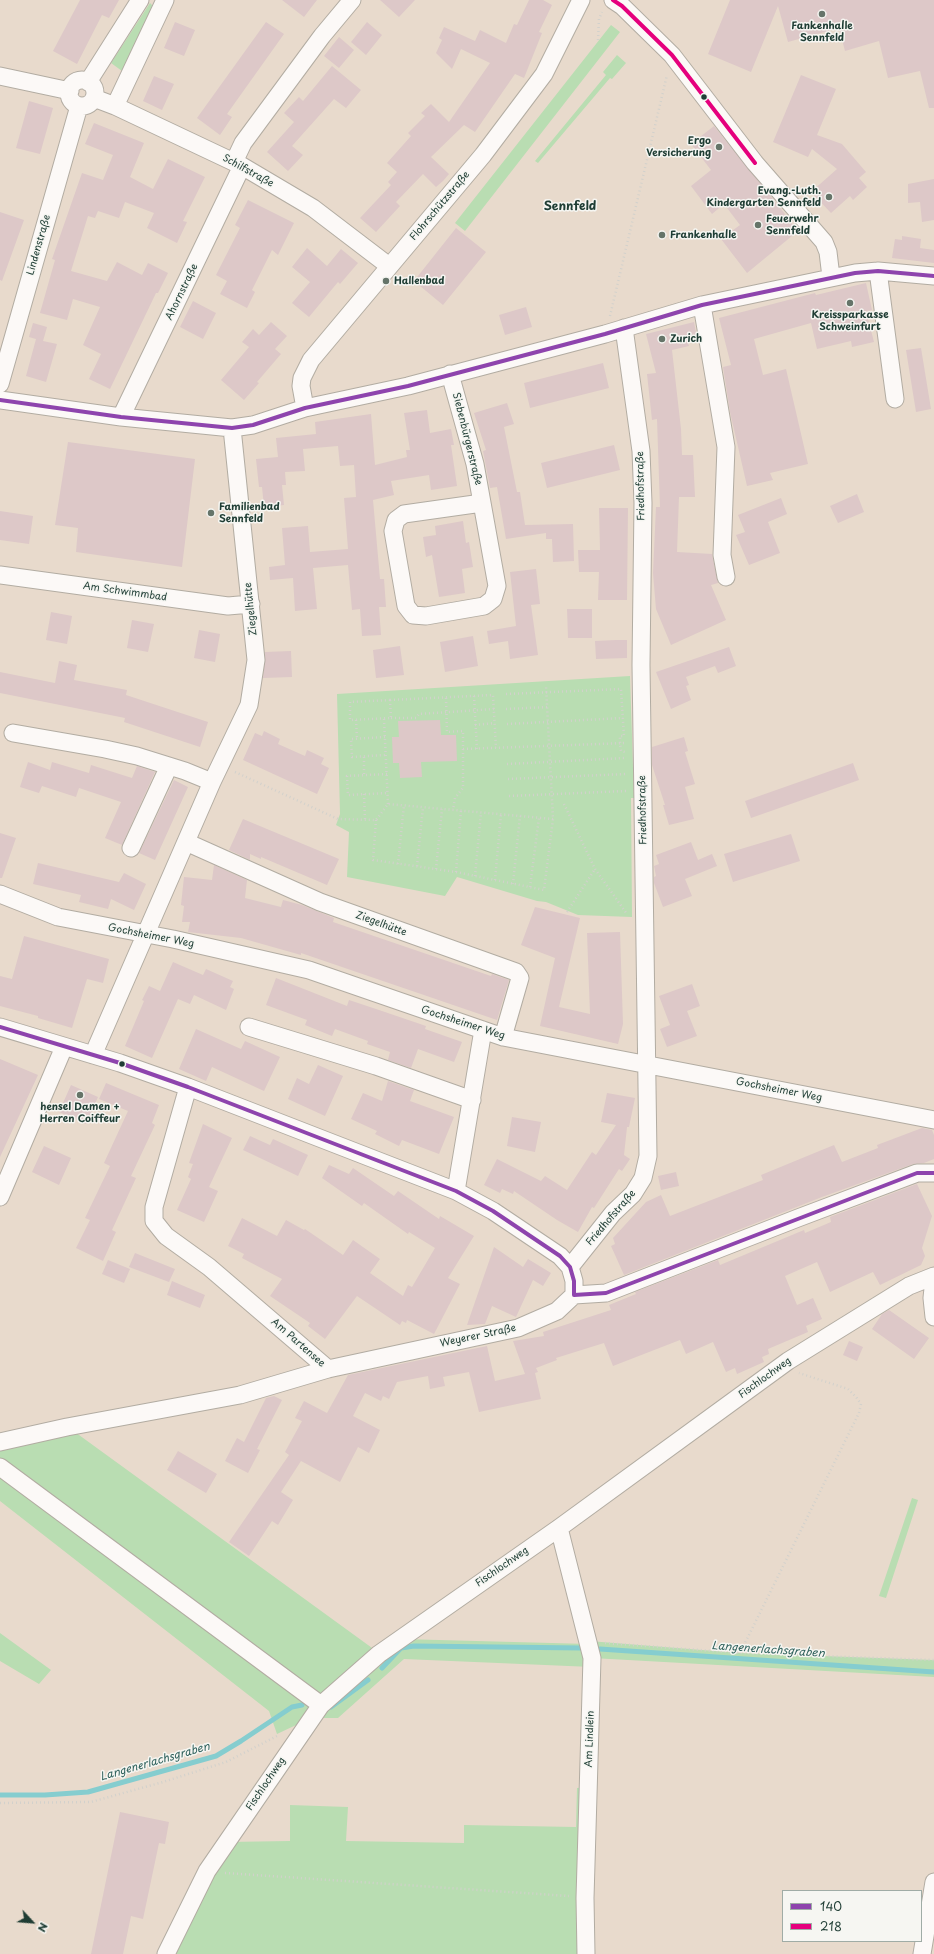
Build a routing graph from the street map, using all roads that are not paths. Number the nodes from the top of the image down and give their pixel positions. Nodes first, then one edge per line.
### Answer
1 (140, 0) edge
2 (165, 0) edge
3 (352, 0) edge
4 (581, 0) edge
5 (609, 3) edge
6 (0, 76) edge
7 (88, 82) junction
8 (70, 91) junction
9 (94, 98) junction
10 (79, 106) junction
11 (115, 106) junction
12 (238, 164) junction
13 (389, 266) junction
14 (878, 271) junction
15 (934, 276) edge
16 (832, 277) junction
17 (702, 305) junction
18 (624, 328) junction
19 (450, 374) junction
20 (0, 384) edge
21 (895, 399) dead end
22 (0, 400) edge
23 (305, 408) junction
24 (121, 417) junction
25 (232, 428) junction
26 (482, 503) junction
27 (0, 575) edge
28 (726, 576) dead end
29 (251, 604) junction
30 (13, 733) dead end
31 (169, 766) junction
32 (212, 782) junction
33 (186, 842) junction
34 (131, 848) dead end
35 (0, 894) edge
36 (145, 933) junction
37 (0, 1027) edge
38 (249, 1027) dead end
39 (484, 1030) junction
40 (503, 1037) junction
41 (64, 1047) junction
42 (93, 1055) junction
43 (648, 1065) junction
44 (188, 1087) junction
45 (472, 1100) junction
46 (934, 1120) edge
47 (934, 1173) edge
48 (456, 1191) junction
49 (0, 1197) edge
50 (570, 1267) junction
51 (934, 1276) edge
52 (934, 1279) edge
53 (574, 1295) junction
54 (933, 1297) edge
55 (934, 1318) edge
56 (328, 1369) junction
57 (0, 1442) edge
58 (0, 1467) edge
59 (559, 1528) junction
60 (321, 1705) junction
61 (934, 1882) edge
62 (166, 1954) edge
63 (586, 1954) edge
64 (922, 1954) edge

1 - 7 street
2 - 11 street
3 - 12 street, Ahornstraße
4 - 13 street, Flohrschützstraße
5 - 16 street
6 - 8 street
7 - 8 street
7 - 9 street
8 - 10 street
9 - 10 street
9 - 11 street, Schilfstraße
10 - 20 street, Lindenstraße
11 - 12 street, Schilfstraße
12 - 13 street, Schilfstraße
12 - 24 street, Ahornstraße
13 - 23 street, Flohrschützstraße
14 - 15 street
14 - 16 street
14 - 21 street
16 - 17 street
17 - 18 street
17 - 28 street
18 - 19 street
18 - 43 street, Friedhofstraße
19 - 23 street
19 - 26 street, Siebenbürgerstraße
22 - 24 street
23 - 25 street
24 - 25 street
25 - 29 street, Ziegelhütte
26 - 26 street, Siebenbürgerstraße
27 - 29 street, Am Schwimmbad
29 - 32 street, Ziegelhütte
30 - 31 street
31 - 32 street
31 - 34 street
32 - 33 street, Ziegelhütte
33 - 36 street, Ziegelhütte
33 - 40 street, Ziegelhütte
35 - 36 street, Gochsheimer Weg
36 - 39 street, Gochsheimer Weg
36 - 42 street, Ziegelhütte
37 - 41 street
38 - 45 street
39 - 40 street, Gochsheimer Weg
39 - 45 street
40 - 43 street, Gochsheimer Weg
41 - 42 street
41 - 49 street
42 - 44 street
43 - 46 street, Gochsheimer Weg
43 - 50 street, Friedhofstraße
44 - 48 street
44 - 56 street, Am Partensee
45 - 48 street
47 - 53 street
48 - 50 street
50 - 53 street
51 - 59 street, Fischlochweg
52 - 54 street
53 - 56 street, Weyerer Straße
54 - 55 street
56 - 57 street, Am Partensee
58 - 60 street
59 - 60 street, Fischlochweg
59 - 63 street, Am Lindlein
60 - 62 street, Fischlochweg
61 - 64 street

